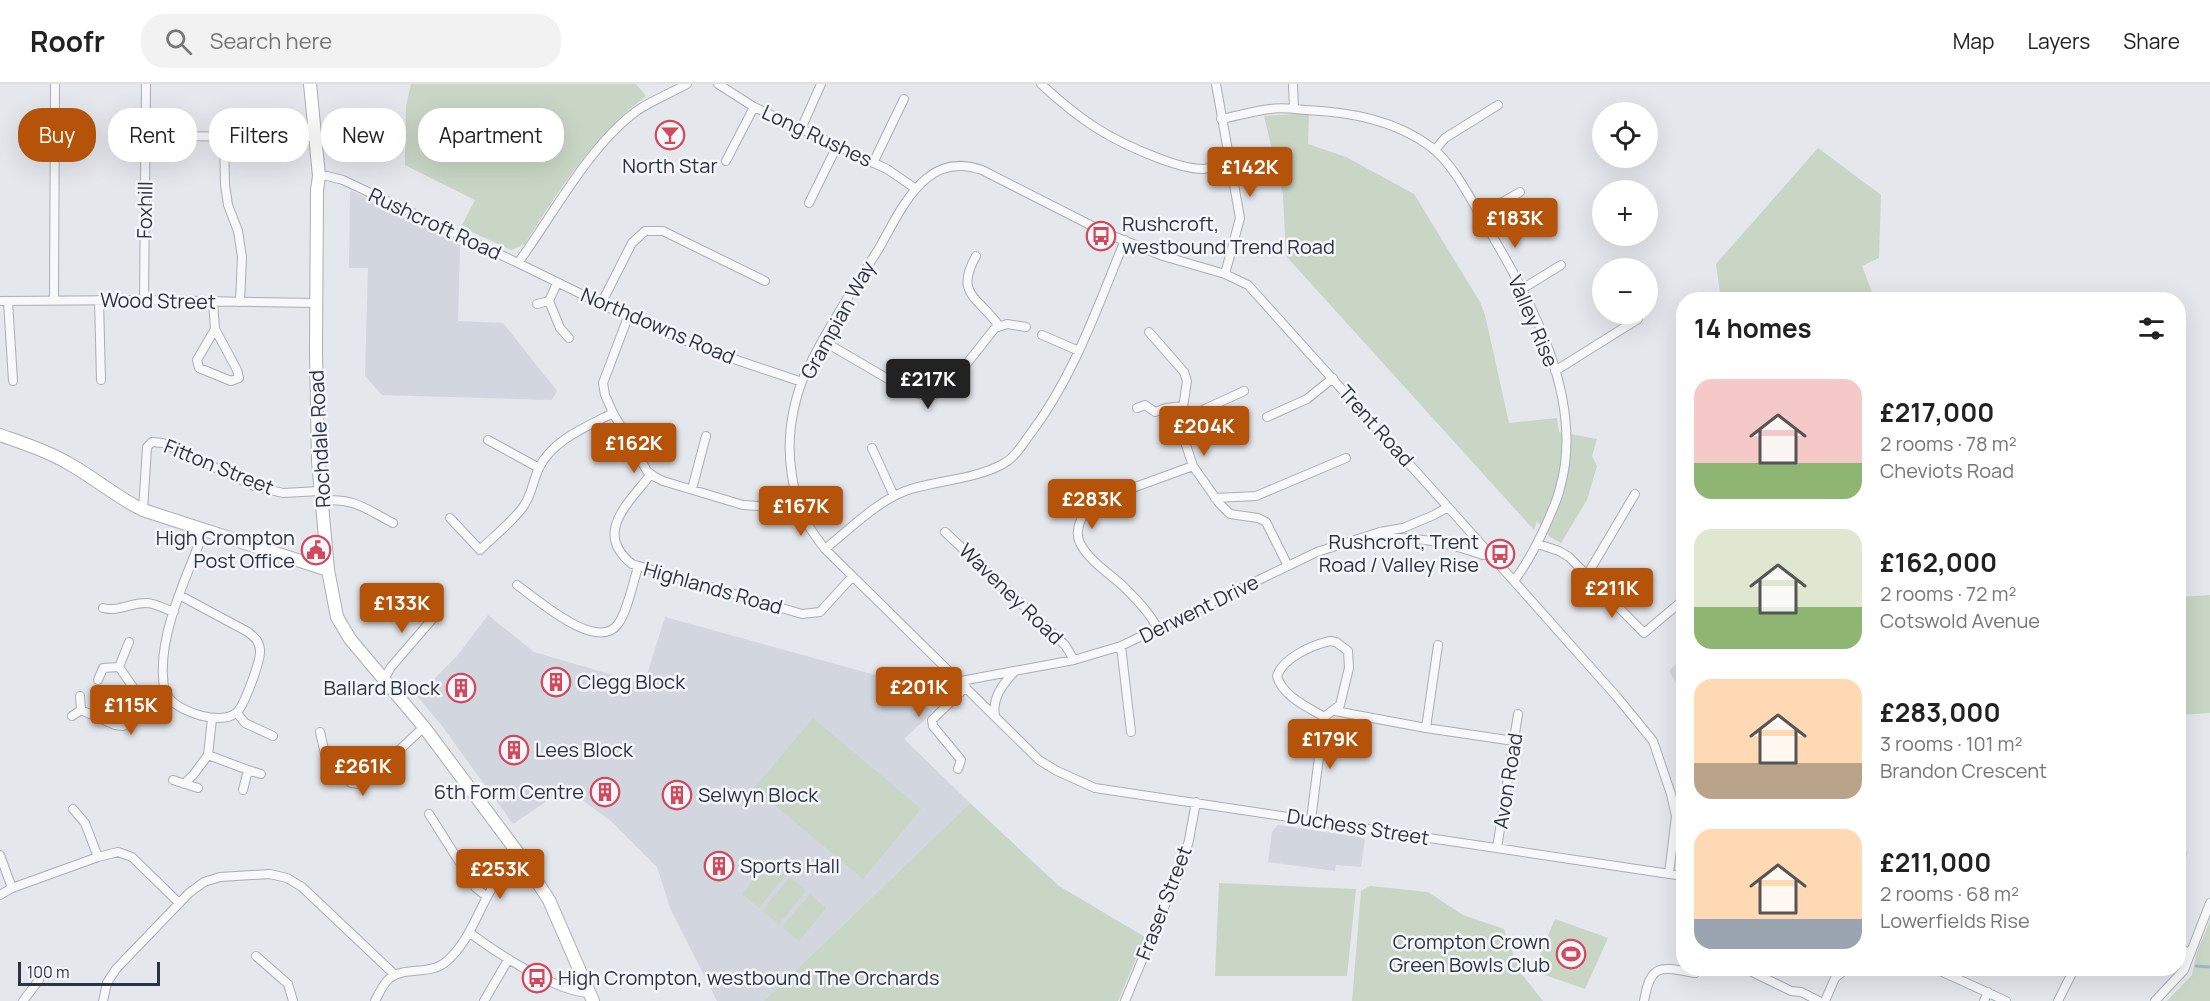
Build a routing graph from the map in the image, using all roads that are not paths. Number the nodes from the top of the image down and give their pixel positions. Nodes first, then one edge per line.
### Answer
1 (55, 84) edge
2 (146, 84) edge
3 (310, 84) edge
4 (687, 84) edge
5 (718, 84) edge
6 (821, 84) edge
7 (1041, 84) edge
8 (1216, 84) edge
9 (1293, 84) edge
10 (904, 99) dead end
11 (1498, 105) dead end
12 (754, 107) junction
13 (146, 108) edge
14 (1294, 109) junction
15 (1221, 119) junction
16 (801, 129) junction
17 (309, 137) edge
18 (316, 137) junction
19 (837, 146) junction
20 (1435, 150) junction
21 (726, 161) dead end
22 (146, 162) edge
23 (225, 162) edge
24 (873, 163) junction
25 (1230, 163) junction
26 (319, 176) junction
27 (916, 189) junction
28 (1520, 192) dead end
29 (809, 203) dead end
30 (1480, 215) junction
31 (1125, 240) junction
32 (976, 256) dead end
33 (518, 263) junction
34 (1562, 265) dead end
35 (1225, 274) junction
36 (765, 281) dead end
37 (558, 283) junction
38 (1522, 290) junction
39 (54, 300) junction
40 (99, 300) junction
41 (144, 300) junction
42 (4, 301) edge
43 (549, 301) junction
44 (213, 302) junction
45 (240, 302) junction
46 (316, 303) junction
47 (537, 304) dead end
48 (601, 304) junction
49 (628, 317) junction
50 (1630, 324) edge
51 (999, 326) junction
52 (1026, 327) dead end
53 (215, 329) junction
54 (1149, 332) dead end
55 (1042, 335) dead end
56 (568, 338) dead end
57 (823, 340) junction
58 (1079, 351) junction
59 (1555, 371) junction
60 (1333, 378) junction
61 (101, 380) dead end
62 (13, 381) dead end
63 (802, 382) junction
64 (1244, 391) dead end
65 (1183, 406) junction
66 (1137, 408) dead end
67 (613, 413) junction
68 (1267, 417) dead end
69 (1181, 420) junction
70 (0, 435) edge
71 (705, 436) dead end
72 (488, 440) dead end
73 (872, 448) dead end
74 (1346, 458) dead end
75 (1193, 466) junction
76 (539, 468) junction
77 (651, 474) junction
78 (692, 489) junction
79 (1635, 494) dead end
80 (321, 496) junction
81 (894, 496) junction
82 (1215, 498) junction
83 (798, 499) junction
84 (1448, 507) junction
85 (143, 510) junction
86 (450, 518) dead end
87 (393, 523) dead end
88 (204, 531) junction
89 (945, 532) dead end
90 (1380, 532) junction
91 (1538, 544) junction
92 (825, 549) junction
93 (1490, 554) junction
94 (1288, 566) junction
95 (638, 567) junction
96 (328, 570) junction
97 (1587, 575) junction
98 (852, 577) junction
99 (1514, 581) junction
100 (517, 585) dead end
101 (410, 589) dead end
102 (181, 596) junction
103 (1676, 606) edge
104 (103, 608) dead end
105 (174, 612) junction
106 (1158, 628) junction
107 (129, 642) dead end
108 (1438, 645) dead end
109 (1120, 646) junction
110 (1074, 660) junction
111 (119, 667) junction
112 (1014, 672) junction
113 (384, 679) junction
114 (98, 680) dead end
115 (963, 684) junction
116 (165, 689) junction
117 (80, 696) dead end
118 (140, 697) junction
119 (81, 710) junction
120 (1335, 711) junction
121 (237, 713) junction
122 (1518, 714) dead end
123 (72, 716) dead end
124 (995, 716) junction
125 (1324, 717) junction
126 (212, 719) junction
127 (424, 727) junction
128 (1426, 728) junction
129 (321, 732) dead end
130 (1131, 732) dead end
131 (273, 736) dead end
132 (1514, 741) junction
133 (208, 755) junction
134 (1039, 760) joint
135 (958, 769) dead end
136 (248, 770) junction
137 (261, 774) dead end
138 (172, 780) dead end
139 (184, 784) junction
140 (198, 788) dead end
141 (243, 790) dead end
142 (1196, 802) junction
143 (73, 809) dead end
144 (429, 814) dead end
145 (1311, 820) junction
146 (1497, 848) junction
147 (0, 855) edge
148 (98, 857) junction
149 (521, 857) junction
150 (1669, 874) junction
151 (1676, 875) edge
152 (12, 888) junction
153 (0, 895) edge
154 (486, 896) junction
155 (179, 903) junction
156 (2210, 903) edge
157 (470, 933) junction
158 (2186, 951) edge
159 (2190, 952) junction
160 (256, 956) dead end
161 (508, 960) junction
162 (2186, 964) edge
163 (1676, 970) edge
164 (395, 975) junction
165 (1760, 976) edge
166 (1837, 976) edge
167 (1948, 976) edge
168 (2070, 976) edge
169 (2178, 976) edge
170 (39, 980) dead end
171 (591, 997) edge
172 (1986, 997) edge
173 (23, 1001) edge
174 (103, 1001) edge
175 (293, 1001) edge
176 (375, 1001) edge
177 (484, 1001) edge
178 (1125, 1001) edge
179 (1644, 1001) edge
180 (1820, 1001) edge
181 (1825, 1001) edge
182 (2006, 1001) edge
183 (2058, 1001) edge
184 (2154, 1001) edge

1 - 39 street
2 - 13 street, Foxhill
3 - 18 main road, Rochdale Road
4 - 33 street, Rushcroft Road
5 - 12 street, Long Rushes
6 - 16 street
7 - 25 street
8 - 15 street
9 - 14 street
10 - 24 street
11 - 20 street
12 - 16 street, Long Rushes
12 - 21 street
14 - 15 street, Valley Rise
14 - 20 street, Valley Rise
15 - 25 street
16 - 19 street, Long Rushes
17 - 18 street
18 - 26 main road, Rochdale Road
19 - 24 street, Long Rushes
19 - 29 street
20 - 30 street, Valley Rise
22 - 41 street, Foxhill
23 - 45 street
24 - 27 street, Long Rushes
25 - 35 street
26 - 33 street, Rushcroft Road
26 - 46 main road, Rochdale Road
27 - 31 street, Trent Road
27 - 57 street, Grampian Way
28 - 30 street
30 - 38 street, Valley Rise
31 - 35 street, Trent Road
31 - 58 street
32 - 51 street
33 - 37 street, Northdowns Road
34 - 38 street
35 - 60 street, Trent Road
36 - 48 street
37 - 43 street
37 - 48 street, Northdowns Road
38 - 59 street, Valley Rise
39 - 40 street, Wood Street
39 - 42 street, Wood Street
40 - 41 street, Wood Street
40 - 61 street
41 - 44 street, Wood Street
42 - 62 street
43 - 47 street
43 - 56 street
44 - 45 street, Wood Street
44 - 53 street
45 - 46 street, Wood Street
46 - 80 main road, Rochdale Road
48 - 49 street, Northdowns Road
49 - 63 street, Northdowns Road
49 - 67 street
50 - 59 street
51 - 52 street
51 - 57 street
53 - 53 street
54 - 65 street
55 - 58 street
57 - 63 street, Grampian Way
58 - 81 street
59 - 91 street, Valley Rise
60 - 68 street
60 - 84 street, Trent Road
63 - 83 street, Grampian Way
64 - 69 street
65 - 66 street
65 - 69 street
67 - 76 street
67 - 77 street
69 - 75 street
70 - 85 main road
71 - 78 street
72 - 76 street
73 - 81 street
74 - 82 street
75 - 82 street
75 - 106 street
76 - 86 street
77 - 78 street
77 - 95 street, Highlands Road
78 - 83 street
79 - 97 street
80 - 85 street, Fitton Street
80 - 87 street
80 - 96 main road, Rochdale Road
81 - 92 street
82 - 94 street
83 - 92 street, Grampian Way
84 - 90 street, Derwent Drive
84 - 93 street, Trent Road
85 - 88 main road
88 - 96 main road
88 - 102 street
89 - 110 street, Waveney Road
90 - 93 street, Derwent Drive
90 - 94 street, Derwent Drive
91 - 97 street
91 - 99 street, Valley Rise
92 - 98 street, Grampian Way
93 - 99 street, Trent Road
94 - 106 street, Derwent Drive
95 - 98 street, Highlands Road
95 - 100 street
96 - 113 main road, Rochdale Road
97 - 103 street
98 - 115 street, Grampian Way
99 - 150 street, Trent Road
101 - 113 street
102 - 105 street
102 - 121 street
104 - 105 street
105 - 116 street
106 - 109 street, Derwent Drive
107 - 111 street
108 - 128 street
109 - 110 street, Derwent Drive
109 - 130 street
110 - 112 street, Derwent Drive
111 - 114 street
111 - 118 street
112 - 115 street, Derwent Drive
112 - 124 street
113 - 127 main road, Rochdale Road
115 - 124 street, Grampian Way
115 - 135 street
116 - 118 street
116 - 126 street
117 - 119 street
118 - 119 street
119 - 123 street
120 - 125 street
120 - 125 street
120 - 128 street
121 - 126 street
121 - 131 street
122 - 132 street, Avon Road
124 - 134 street, Grampian Way
125 - 145 street
126 - 133 street
127 - 129 street
127 - 149 main road, Rochdale Road
128 - 132 street
132 - 146 street, Avon Road
133 - 136 street
133 - 139 street
134 - 142 street, Duchess Street
136 - 137 street
136 - 141 street
138 - 139 street
139 - 140 street
142 - 145 street, Duchess Street
142 - 178 street, Fraser Street
143 - 148 street
144 - 154 street
145 - 146 street, Duchess Street
146 - 150 street, Duchess Street
147 - 152 street
148 - 152 street
148 - 155 street
149 - 154 street
149 - 171 main road, Rochdale Road
150 - 151 street, Duchess Street
152 - 153 street
154 - 157 street
155 - 164 street
155 - 174 street
156 - 159 street
157 - 161 street
157 - 164 street
158 - 159 street
159 - 162 street
160 - 175 street
161 - 171 street
161 - 177 street
163 - 179 street
164 - 176 street
165 - 180 street
166 - 181 street
167 - 172 street
168 - 183 street
169 - 184 street
170 - 173 street
172 - 182 street

